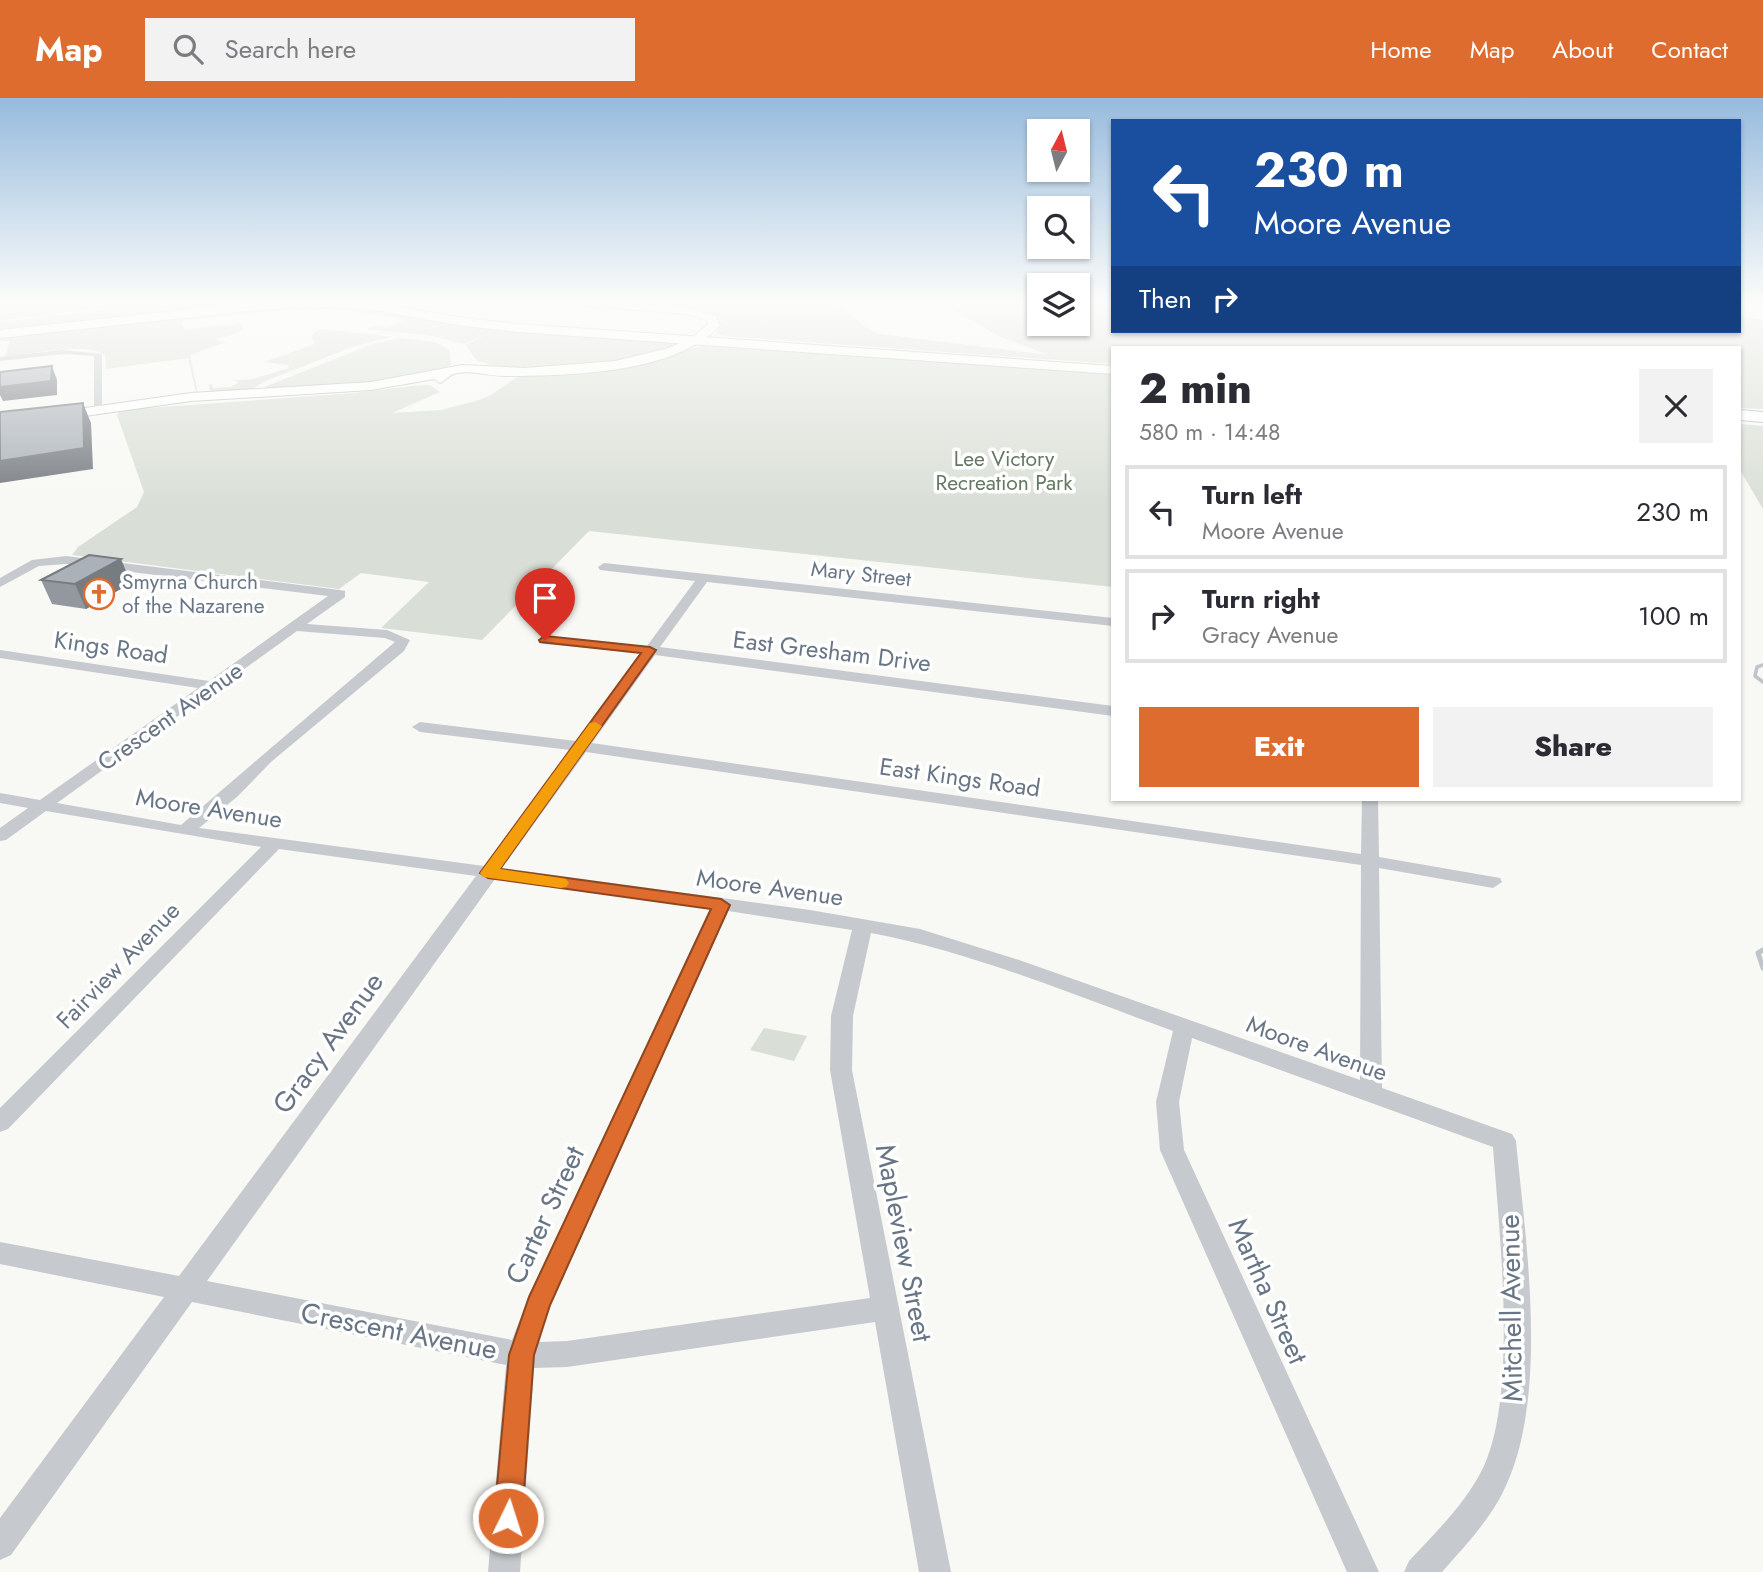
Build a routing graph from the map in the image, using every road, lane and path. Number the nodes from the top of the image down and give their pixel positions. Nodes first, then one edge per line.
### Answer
1 (98, 369) edge
2 (552, 369) edge
3 (99, 410) junction
4 (1741, 413) edge
5 (1763, 415) edge
6 (0, 424) edge
7 (604, 567) dead end
8 (705, 576) junction
9 (0, 583) edge
10 (1111, 622) edge
11 (295, 627) junction
12 (545, 640) dead end
13 (650, 650) junction
14 (0, 654) edge
15 (215, 686) junction
16 (1111, 711) edge
17 (420, 727) dead end
18 (580, 746) junction
19 (0, 797) edge
20 (1370, 801) edge
21 (43, 805) junction
22 (185, 831) junction
23 (0, 836) edge
24 (274, 844) junction
25 (1371, 861) junction
26 (488, 873) junction
27 (1493, 882) dead end
28 (721, 905) junction
29 (863, 924) junction
30 (1185, 1026) junction
31 (1371, 1093) junction
32 (0, 1123) edge
33 (1504, 1141) joint
34 (0, 1253) edge
35 (185, 1290) junction
36 (884, 1308) junction
37 (521, 1355) junction
38 (0, 1544) edge
39 (504, 1572) edge
40 (934, 1572) edge
41 (1363, 1572) edge
42 (1420, 1572) edge

1 - 3 street
2 - 3 street
3 - 6 street
4 - 5 main road
7 - 8 street, Mary Street
8 - 10 street, Mary Street
8 - 13 street, Gracy Avenue
9 - 11 street, Crescent Avenue
11 - 15 street, Crescent Avenue
11 - 22 street
12 - 13 street, East Gresham Drive
13 - 16 street, East Gresham Drive
13 - 18 street, Gracy Avenue
14 - 15 street, Kings Road
15 - 21 street, Crescent Avenue
17 - 18 street, East Kings Road
18 - 25 street, East Kings Road
18 - 26 street, Gracy Avenue
19 - 21 street, Moore Avenue
20 - 25 street
21 - 22 street, Moore Avenue
21 - 23 street, Crescent Avenue
22 - 24 street, Moore Avenue
24 - 26 street, Moore Avenue
24 - 32 street, Fairview Avenue
25 - 27 street, East Kings Road
25 - 31 street
26 - 28 street, Moore Avenue
26 - 35 street, Gracy Avenue
28 - 29 street, Moore Avenue
28 - 37 street, Carter Street
29 - 30 street, Moore Avenue
29 - 36 street, Mapleview Street
30 - 31 street, Moore Avenue
30 - 41 street, Martha Street
31 - 33 street, Moore Avenue
33 - 42 street, Mitchell Avenue
34 - 35 street, Crescent Avenue
35 - 37 street, Crescent Avenue
35 - 38 street, Gracy Avenue
36 - 37 street, Crescent Avenue
36 - 40 street, Mapleview Street
37 - 39 street, Carter Street

